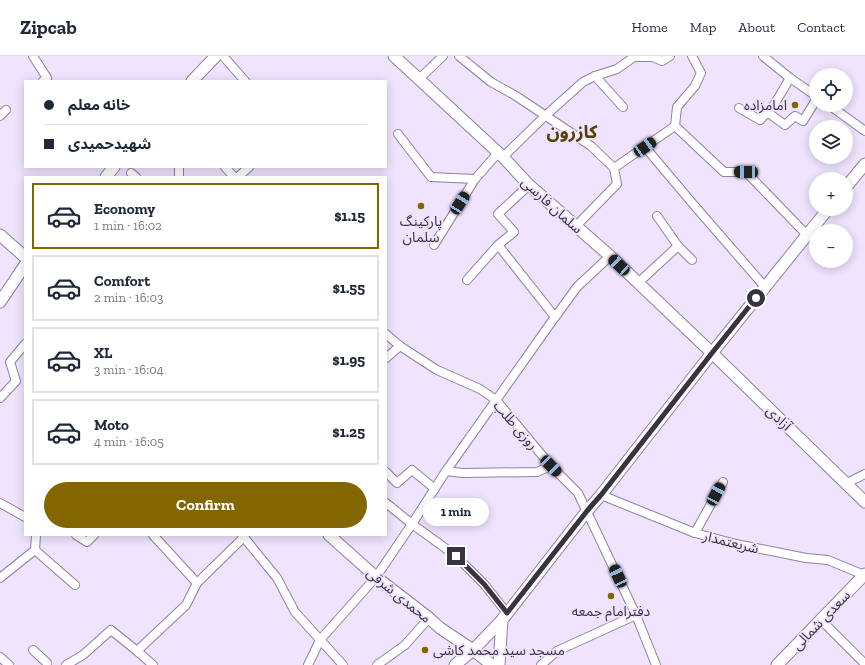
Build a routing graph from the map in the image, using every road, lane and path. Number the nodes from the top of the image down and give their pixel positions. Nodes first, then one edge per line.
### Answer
1 (33, 56) edge
2 (216, 56) edge
3 (223, 56) edge
4 (394, 56) edge
5 (443, 56) edge
6 (459, 56) edge
7 (670, 56) edge
8 (692, 56) edge
9 (763, 56) edge
10 (595, 76) junction
11 (790, 78) junction
12 (419, 79) junction
13 (44, 80) edge
14 (193, 80) edge
15 (243, 80) edge
16 (809, 91) edge
17 (623, 107) dead end
18 (740, 108) dead end
19 (6, 110) dead end
20 (809, 111) edge
21 (767, 112) junction
22 (839, 112) edge
23 (0, 116) edge
24 (545, 116) junction
25 (675, 126) junction
26 (865, 131) edge
27 (398, 134) dead end
28 (645, 147) junction
29 (500, 155) junction
30 (865, 164) edge
31 (113, 168) edge
32 (226, 168) edge
33 (248, 168) edge
34 (614, 168) junction
35 (107, 176) edge
36 (233, 176) edge
37 (239, 176) edge
38 (475, 179) junction
39 (853, 179) edge
40 (528, 185) junction
41 (657, 216) dead end
42 (822, 216) edge
43 (576, 226) junction
44 (0, 235) edge
45 (807, 235) junction
46 (434, 245) dead end
47 (498, 246) junction
48 (678, 246) junction
49 (24, 256) edge
50 (610, 256) junction
51 (692, 260) dead end
52 (24, 266) edge
53 (467, 280) dead end
54 (638, 283) junction
55 (765, 287) junction
56 (0, 302) edge
57 (555, 317) junction
58 (387, 335) edge
59 (24, 345) edge
60 (400, 346) junction
61 (712, 353) junction
62 (387, 357) edge
63 (0, 398) edge
64 (496, 400) junction
65 (551, 466) junction
66 (446, 471) junction
67 (387, 473) edge
68 (865, 474) edge
69 (723, 482) dead end
70 (846, 483) junction
71 (435, 489) junction
72 (601, 495) junction
73 (865, 496) edge
74 (865, 502) edge
75 (0, 503) edge
76 (387, 504) edge
77 (587, 511) junction
78 (24, 516) edge
79 (412, 524) junction
80 (695, 533) junction
81 (36, 536) edge
82 (78, 536) edge
83 (93, 536) edge
84 (154, 536) edge
85 (244, 536) edge
86 (329, 536) edge
87 (35, 550) junction
88 (865, 574) edge
89 (376, 576) junction
90 (0, 578) edge
91 (197, 583) junction
92 (75, 585) dead end
93 (636, 615) junction
94 (504, 617) junction
95 (429, 618) junction
96 (821, 620) junction
97 (320, 640) junction
98 (32, 650) dead end
99 (473, 650) junction
100 (137, 651) junction
101 (0, 657) edge
102 (47, 664) edge
103 (865, 664) edge
104 (9, 665) edge
105 (66, 665) edge
106 (152, 665) edge
107 (308, 665) edge
108 (343, 665) edge
109 (377, 665) edge
110 (455, 665) edge
111 (492, 665) edge
112 (499, 665) edge
113 (541, 665) edge
114 (656, 665) edge
115 (777, 665) edge

1 - 13 street
2 - 14 main road
3 - 15 street
4 - 12 main road, سلمان فارسی
5 - 12 street
6 - 24 street
7 - 10 street
8 - 25 street
9 - 11 street
10 - 17 street
10 - 24 street
11 - 16 street
11 - 21 street
12 - 29 main road, سلمان فارسی
18 - 21 street
19 - 23 street
20 - 21 street
22 - 26 street
24 - 29 street
24 - 34 street
25 - 28 street
25 - 45 street
27 - 38 street
28 - 34 street
28 - 55 street
29 - 38 street
29 - 40 main road, سلمان فارسی
30 - 39 main road
31 - 35 main road
32 - 36 street
33 - 37 street
34 - 43 street
38 - 46 street
40 - 43 main road, سلمان فارسی
40 - 47 street
41 - 48 street
42 - 45 main road
43 - 50 main road, سلمان فارسی
44 - 49 main road
45 - 55 main road
47 - 53 street
47 - 57 street
48 - 51 street
48 - 54 street
50 - 54 main road, سلمان فارسی
50 - 57 street
52 - 56 main road
54 - 61 main road, سلمان فارسی
55 - 61 main road
57 - 64 street
58 - 60 street, روزی طلب
59 - 63 street
60 - 62 street
60 - 64 street, روزی طلب
61 - 70 main road, آزادی
61 - 72 main road
64 - 65 street, روزی طلب
64 - 66 street
65 - 66 street
65 - 77 street, روزی طلب
66 - 71 street
67 - 71 street
68 - 70 street
69 - 80 street
70 - 73 main road, آزادی
70 - 74 main road, آزادی
71 - 79 street
72 - 77 main road
72 - 80 street, شریعتمدار
75 - 78 street
76 - 79 street
77 - 93 street, روزی طلب
77 - 94 main road
79 - 89 street
79 - 94 street
80 - 88 street, شریعتمدار
81 - 87 street
82 - 83 street
84 - 91 street
85 - 91 street
85 - 97 street
86 - 89 main road, محمدی شرقی
87 - 90 street
87 - 92 street
88 - 96 main road, سعدی شمالی
89 - 95 main road, محمدی شرقی
89 - 97 street
91 - 100 street
93 - 113 street
93 - 114 street, روزی طلب
94 - 99 main road
94 - 112 main road
95 - 99 main road, محمدی شرقی
95 - 109 street
96 - 103 street
96 - 115 main road, سعدی شمالی
97 - 107 street
97 - 108 street
98 - 102 street
99 - 110 main road
99 - 111 main road, محمدی شرقی
100 - 105 street
100 - 106 street
101 - 104 street

